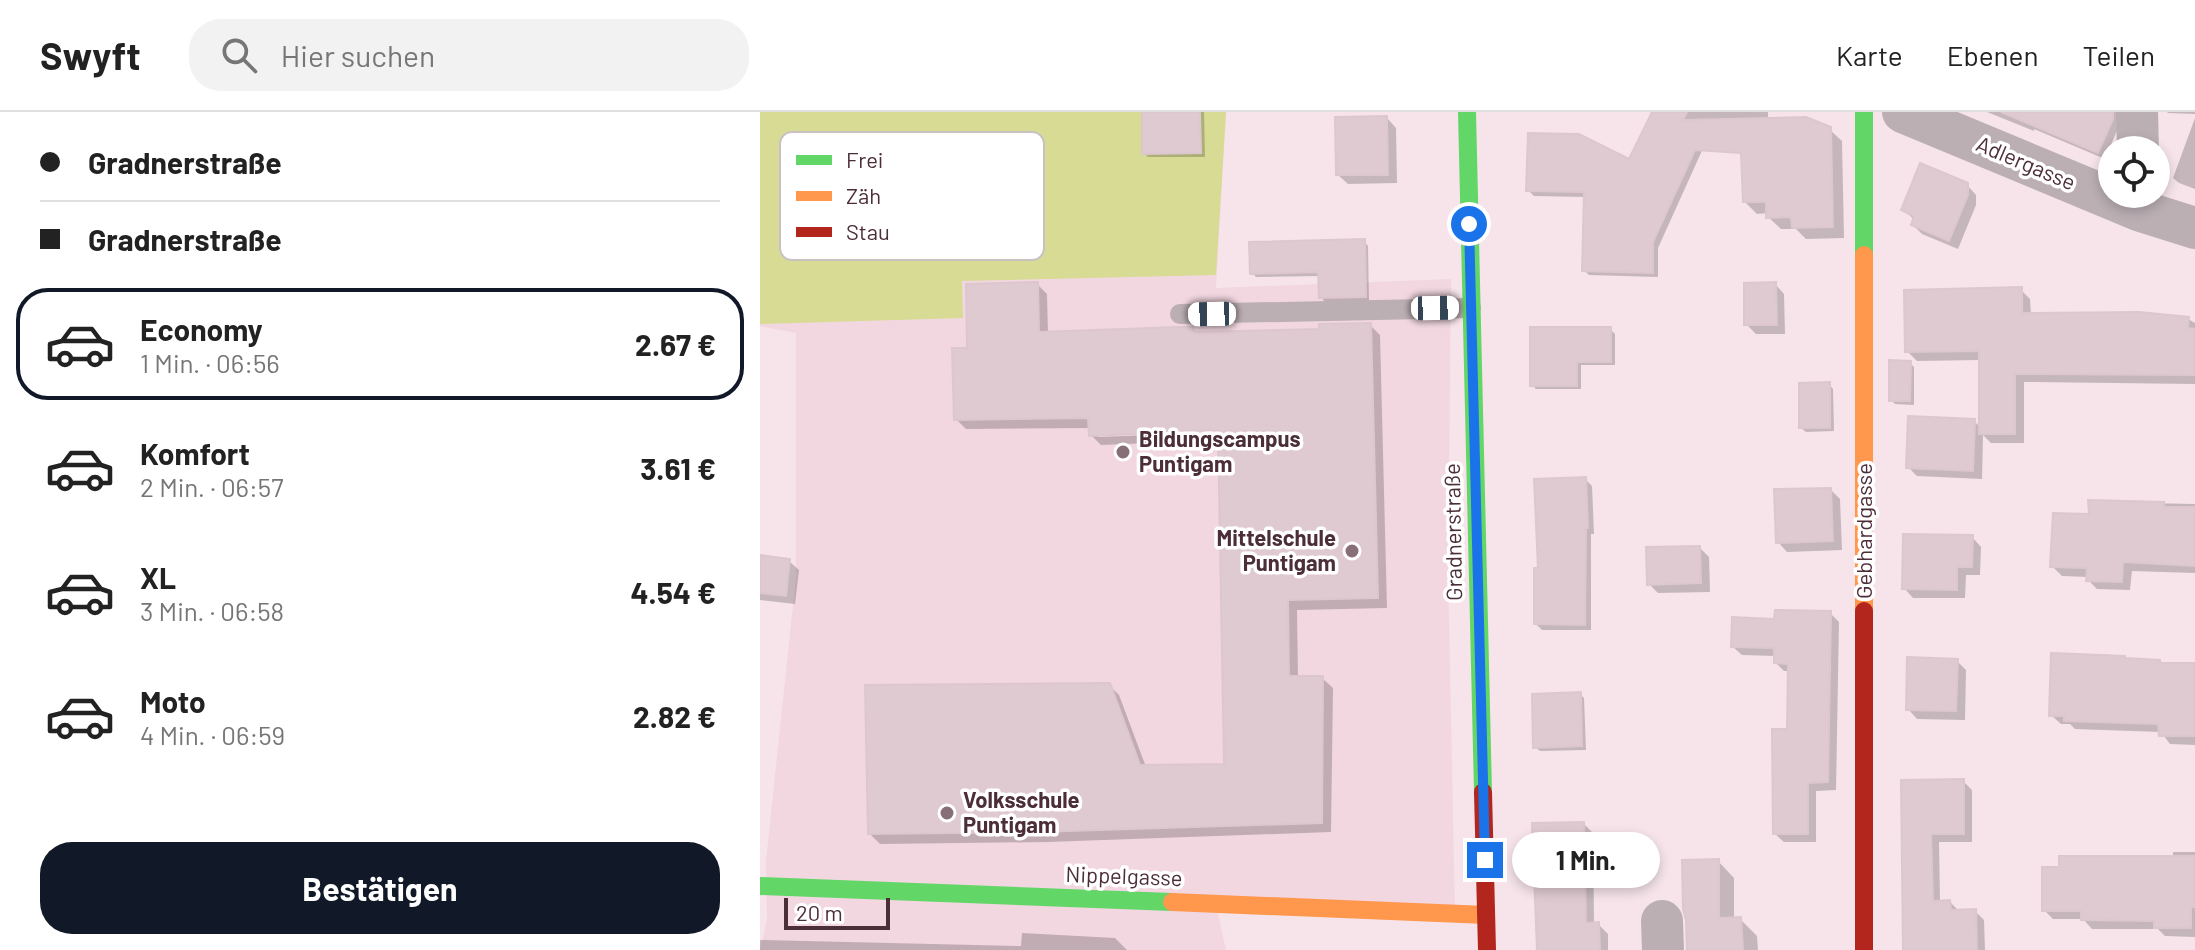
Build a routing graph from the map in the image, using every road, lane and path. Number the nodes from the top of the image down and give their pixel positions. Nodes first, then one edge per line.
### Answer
1 (1467, 112) edge
2 (1864, 112) edge
3 (1903, 112) edge
4 (2137, 112) edge
5 (2138, 136) edge
6 (2098, 186) edge
7 (2153, 208) edge
8 (2195, 228) edge
9 (1471, 308) junction
10 (1180, 314) dead end
11 (760, 886) edge
12 (1486, 915) junction
13 (1487, 950) edge
14 (1864, 950) edge

1 - 9 street, Gradnerstraße
2 - 14 street, Gebhardgasse
3 - 6 street, Adlergasse
4 - 5 street
7 - 8 street, Adlergasse
9 - 10 lane
9 - 12 street, Gradnerstraße
11 - 12 street, Nippelgasse
12 - 13 street, Gradnerstraße

